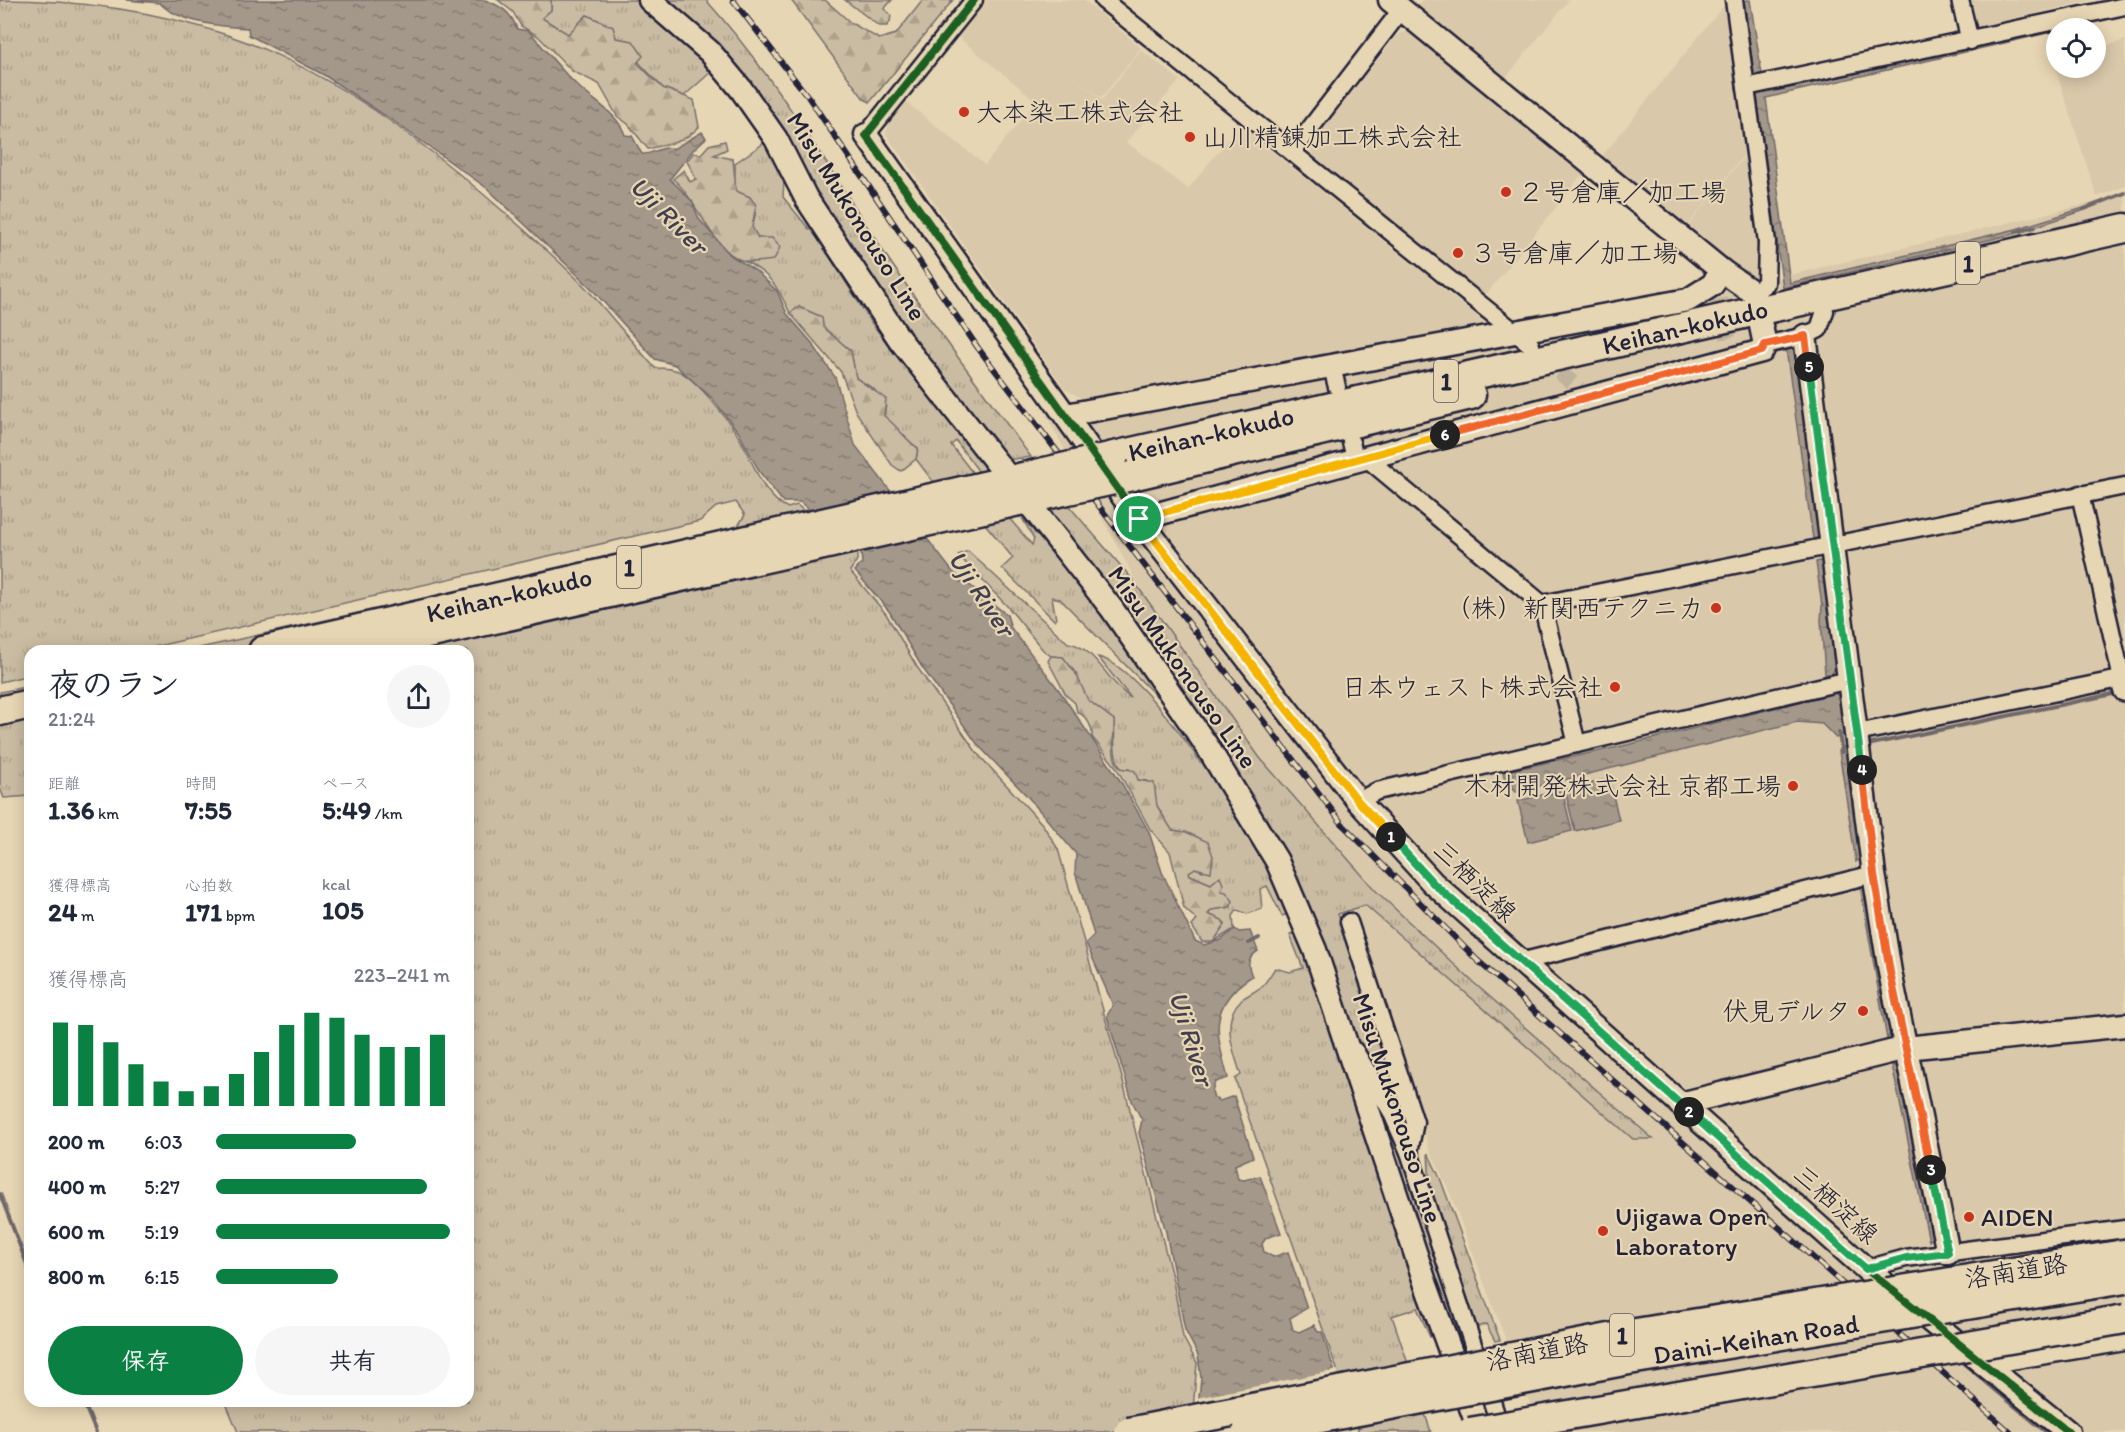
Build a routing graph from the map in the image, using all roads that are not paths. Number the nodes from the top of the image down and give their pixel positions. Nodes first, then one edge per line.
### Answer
1 (650, 0) edge
2 (974, 0) edge
3 (1103, 0) edge
4 (1734, 0) edge
5 (1960, 0) edge
6 (1396, 5) edge
7 (2125, 6) edge
8 (1970, 41) junction
9 (1754, 86) junction
10 (866, 135) joint
11 (1292, 152) junction
12 (2125, 228) edge
13 (2125, 244) edge
14 (1718, 285) junction
15 (1814, 315) junction
16 (1766, 317) junction
17 (1524, 339) junction
18 (1065, 415) junction
19 (1357, 452) junction
20 (2125, 486) edge
21 (1010, 492) junction
22 (2080, 494) junction
23 (1139, 519) junction
24 (1830, 544) junction
25 (1542, 604) junction
26 (291, 645) edge
27 (377, 645) edge
28 (1838, 683) junction
29 (2124, 683) edge
30 (24, 705) edge
31 (0, 711) edge
32 (24, 724) edge
33 (0, 730) edge
34 (1857, 734) junction
35 (1577, 744) junction
36 (1358, 801) junction
37 (1866, 876) junction
38 (1348, 922) dead end
39 (1520, 962) junction
40 (2125, 1025) edge
41 (1344, 1035) junction
42 (1897, 1049) junction
43 (1680, 1104) junction
44 (1409, 1152) junction
45 (1948, 1253) junction
46 (2123, 1254) edge
47 (1866, 1269) junction
48 (2125, 1296) edge
49 (2125, 1319) edge
50 (2125, 1342) edge
51 (1987, 1365) junction
52 (1129, 1432) edge
53 (1247, 1432) edge
54 (1340, 1432) edge
55 (1470, 1432) edge
56 (1480, 1432) edge
57 (1502, 1432) edge
58 (2068, 1432) edge

1 - 21 street, Misu Mukonouso Line
2 - 10 street
3 - 11 street
4 - 9 street
5 - 8 street
6 - 11 street
6 - 14 street
7 - 8 street
8 - 9 street
9 - 16 street
10 - 18 street, 三栖淀線
11 - 17 street
12 - 15 highway, Keihan-kokudo / 1
13 - 15 highway, Keihan-kokudo / 1
14 - 16 street
14 - 17 street
15 - 16 highway, Keihan-kokudo / 1
15 - 24 street
16 - 19 street
16 - 21 highway, Keihan-kokudo / 1, bridge
17 - 18 street
18 - 23 street, 三栖淀線
19 - 23 street
19 - 25 street
20 - 22 street
21 - 26 highway, Keihan-kokudo / 1
21 - 27 highway, Keihan-kokudo / 1
21 - 41 street, Misu Mukonouso Line
22 - 24 street
22 - 29 street
23 - 36 street, 三栖淀線
24 - 25 street
24 - 28 street
25 - 35 street
28 - 34 street
28 - 35 street
29 - 34 street
30 - 31 highway
32 - 33 highway
34 - 37 street
35 - 36 street
36 - 39 street, 三栖淀線
37 - 39 street
37 - 42 street
38 - 44 street
39 - 43 street, 三栖淀線
40 - 42 street
41 - 44 street
41 - 56 street, Misu Mukonouso Line
42 - 43 street
42 - 45 street
43 - 47 street, 三栖淀線
44 - 57 street
45 - 46 street
45 - 47 street
46 - 52 highway, 洛南道路 / 1, bridge
46 - 53 highway, Daini-Keihan Road / 1, bridge
47 - 51 street, 三栖淀線
48 - 54 highway, Daini-Keihan Road / 1
49 - 55 highway, bridge
50 - 51 street
51 - 58 street, 三栖淀線

